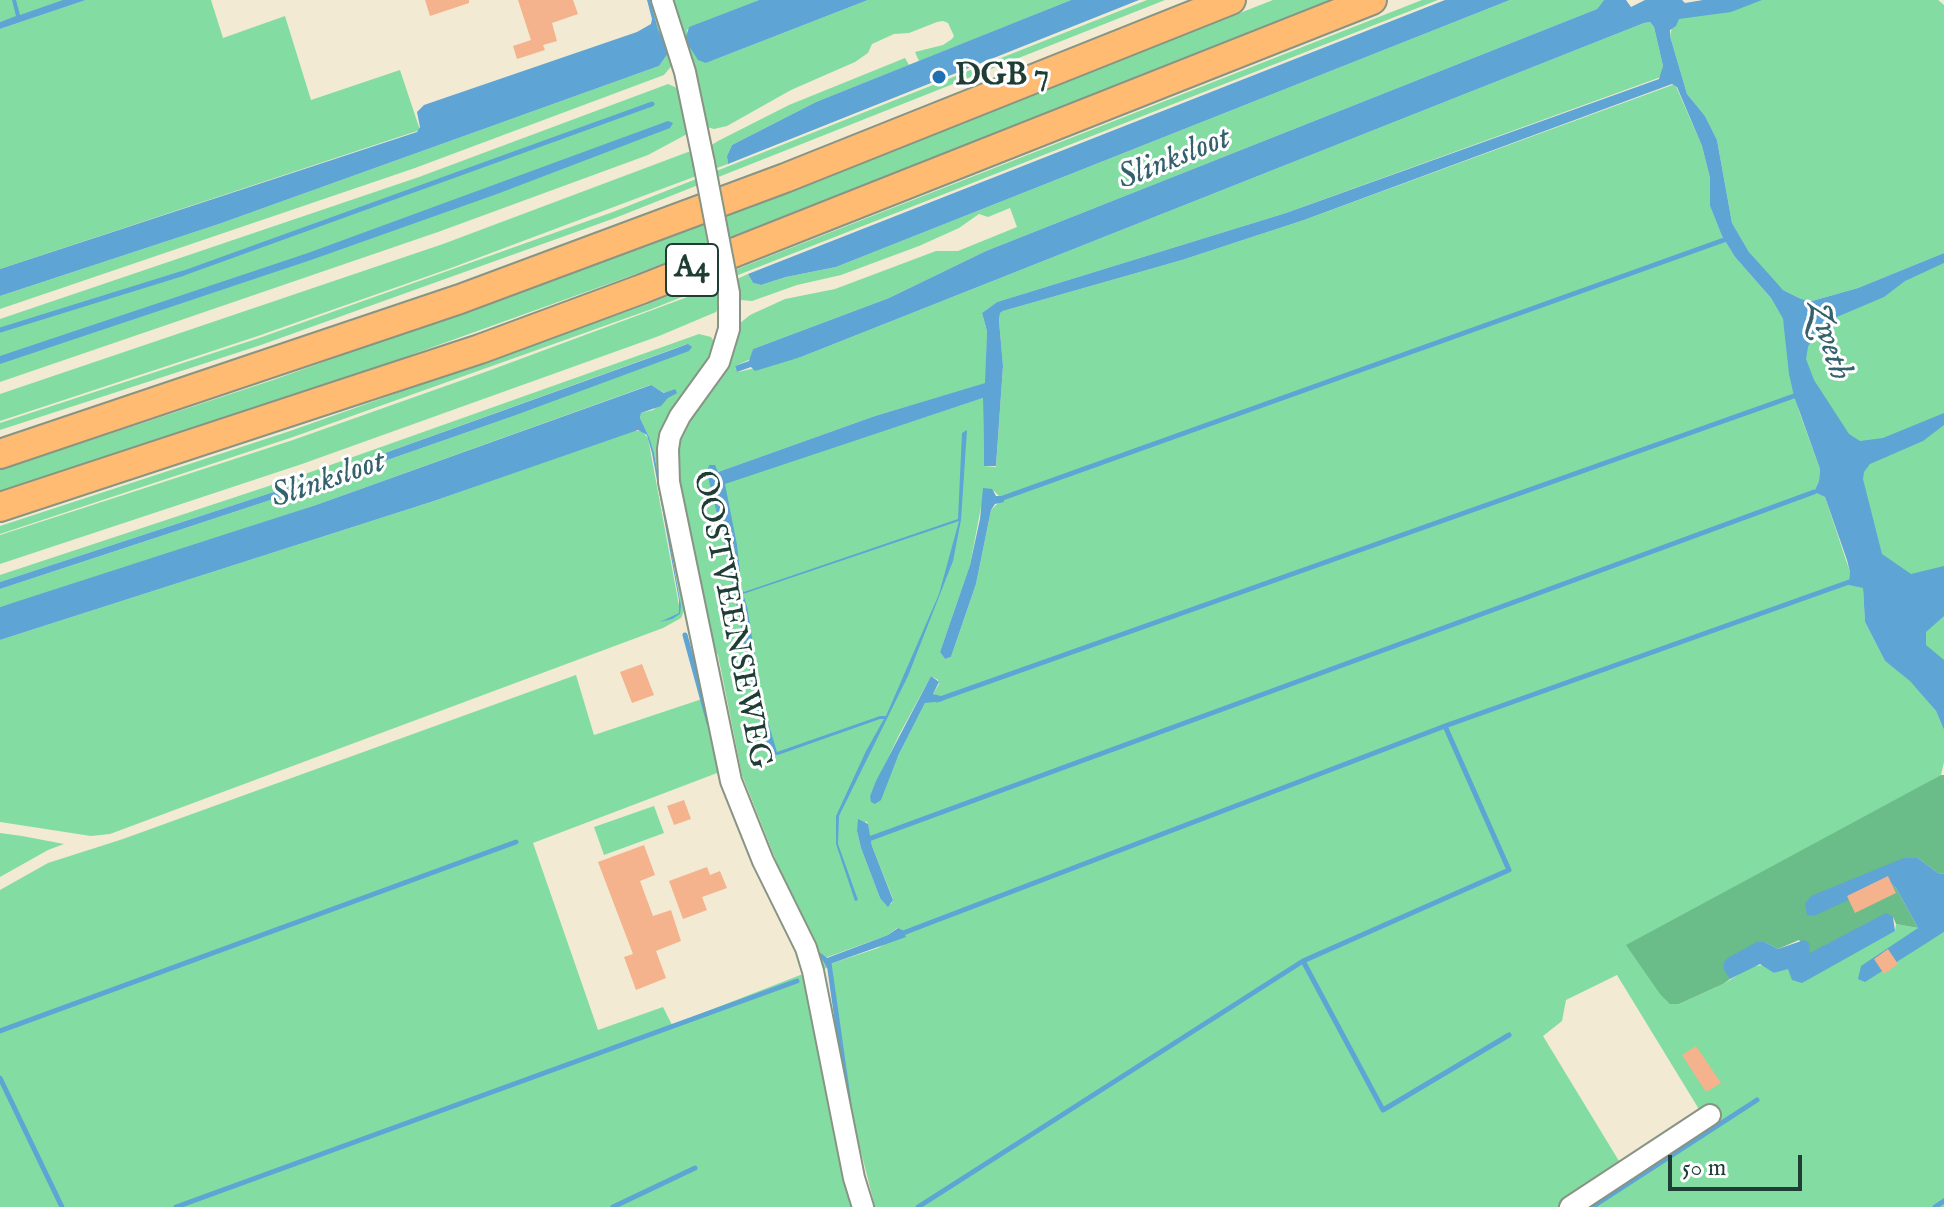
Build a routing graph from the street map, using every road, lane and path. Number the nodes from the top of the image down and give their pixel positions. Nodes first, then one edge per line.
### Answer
1 (662, 0) edge
2 (1231, 0) edge
3 (1372, 0) edge
4 (0, 454) edge
5 (0, 507) edge
6 (1710, 1115) dead end
7 (863, 1207) edge
8 (1570, 1207) edge

1 - 7 street, OOSTVEENSEWEG, bridge
2 - 4 highway, A4
3 - 5 highway, A4
6 - 8 street

